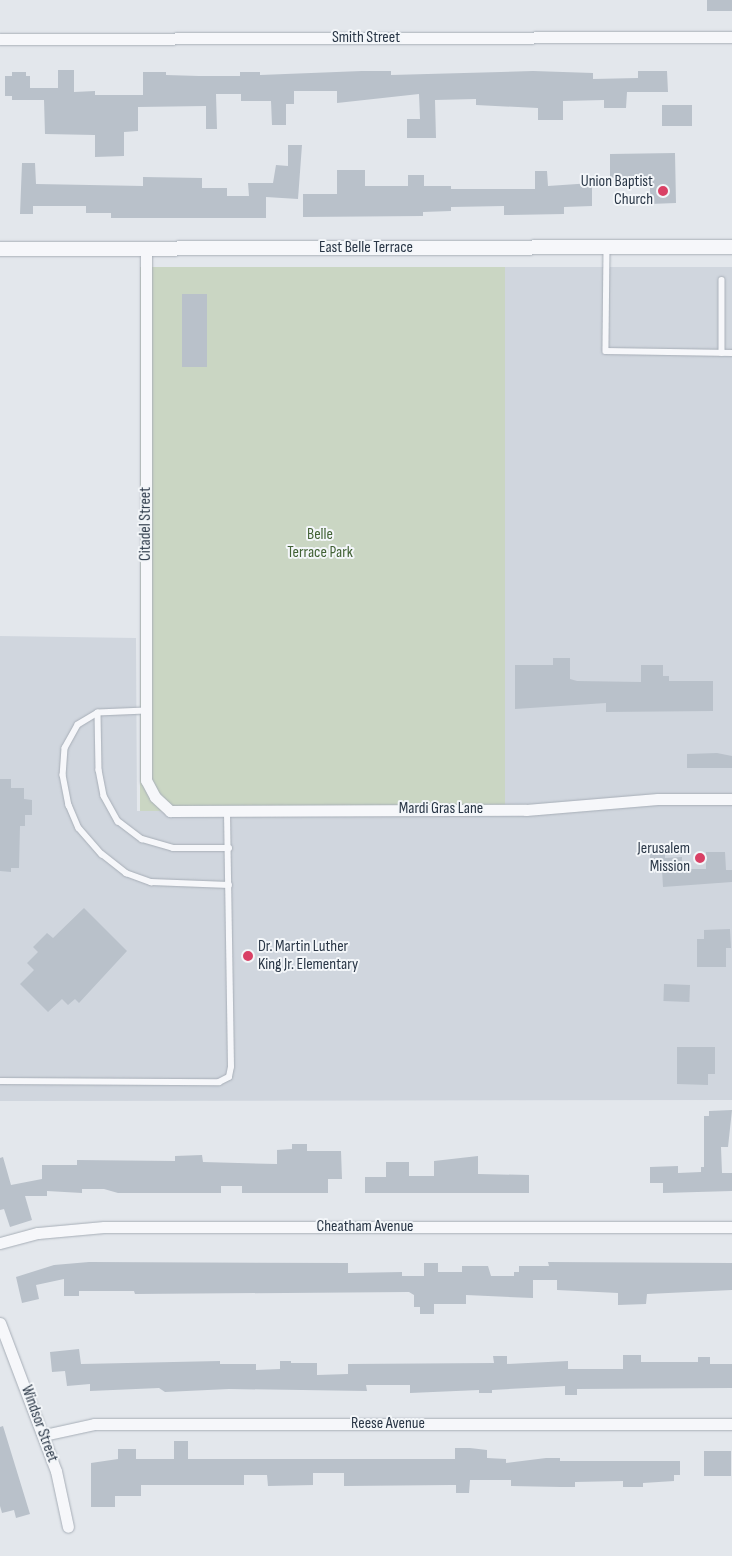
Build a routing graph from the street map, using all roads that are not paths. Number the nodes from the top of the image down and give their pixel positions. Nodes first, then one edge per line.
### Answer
1 (732, 37) edge
2 (0, 39) edge
3 (732, 247) edge
4 (607, 248) junction
5 (0, 249) edge
6 (146, 249) junction
7 (722, 280) dead end
8 (722, 353) junction
9 (732, 353) edge
10 (149, 711) junction
11 (98, 713) junction
12 (155, 797) joint
13 (732, 799) edge
14 (227, 809) junction
15 (230, 848) junction
16 (229, 885) junction
17 (0, 1081) edge
18 (732, 1227) edge
19 (0, 1243) edge
20 (0, 1323) edge
21 (732, 1424) edge
22 (44, 1435) junction
23 (68, 1527) dead end

1 - 2 street, Smith Street
3 - 4 street, East Belle Terrace
4 - 6 street, East Belle Terrace
4 - 8 lane
5 - 6 street, East Belle Terrace
6 - 10 street, Citadel Street
7 - 8 lane
8 - 9 lane
10 - 11 lane
10 - 12 street, Citadel Street
11 - 15 lane
11 - 16 lane
12 - 14 street, Mardi Gras Lane
13 - 14 street, Mardi Gras Lane
14 - 15 lane
15 - 16 lane
16 - 17 lane
18 - 19 street, Cheatham Avenue
20 - 22 street, Windsor Street
21 - 22 street, Reese Avenue
22 - 23 street, Windsor Street

